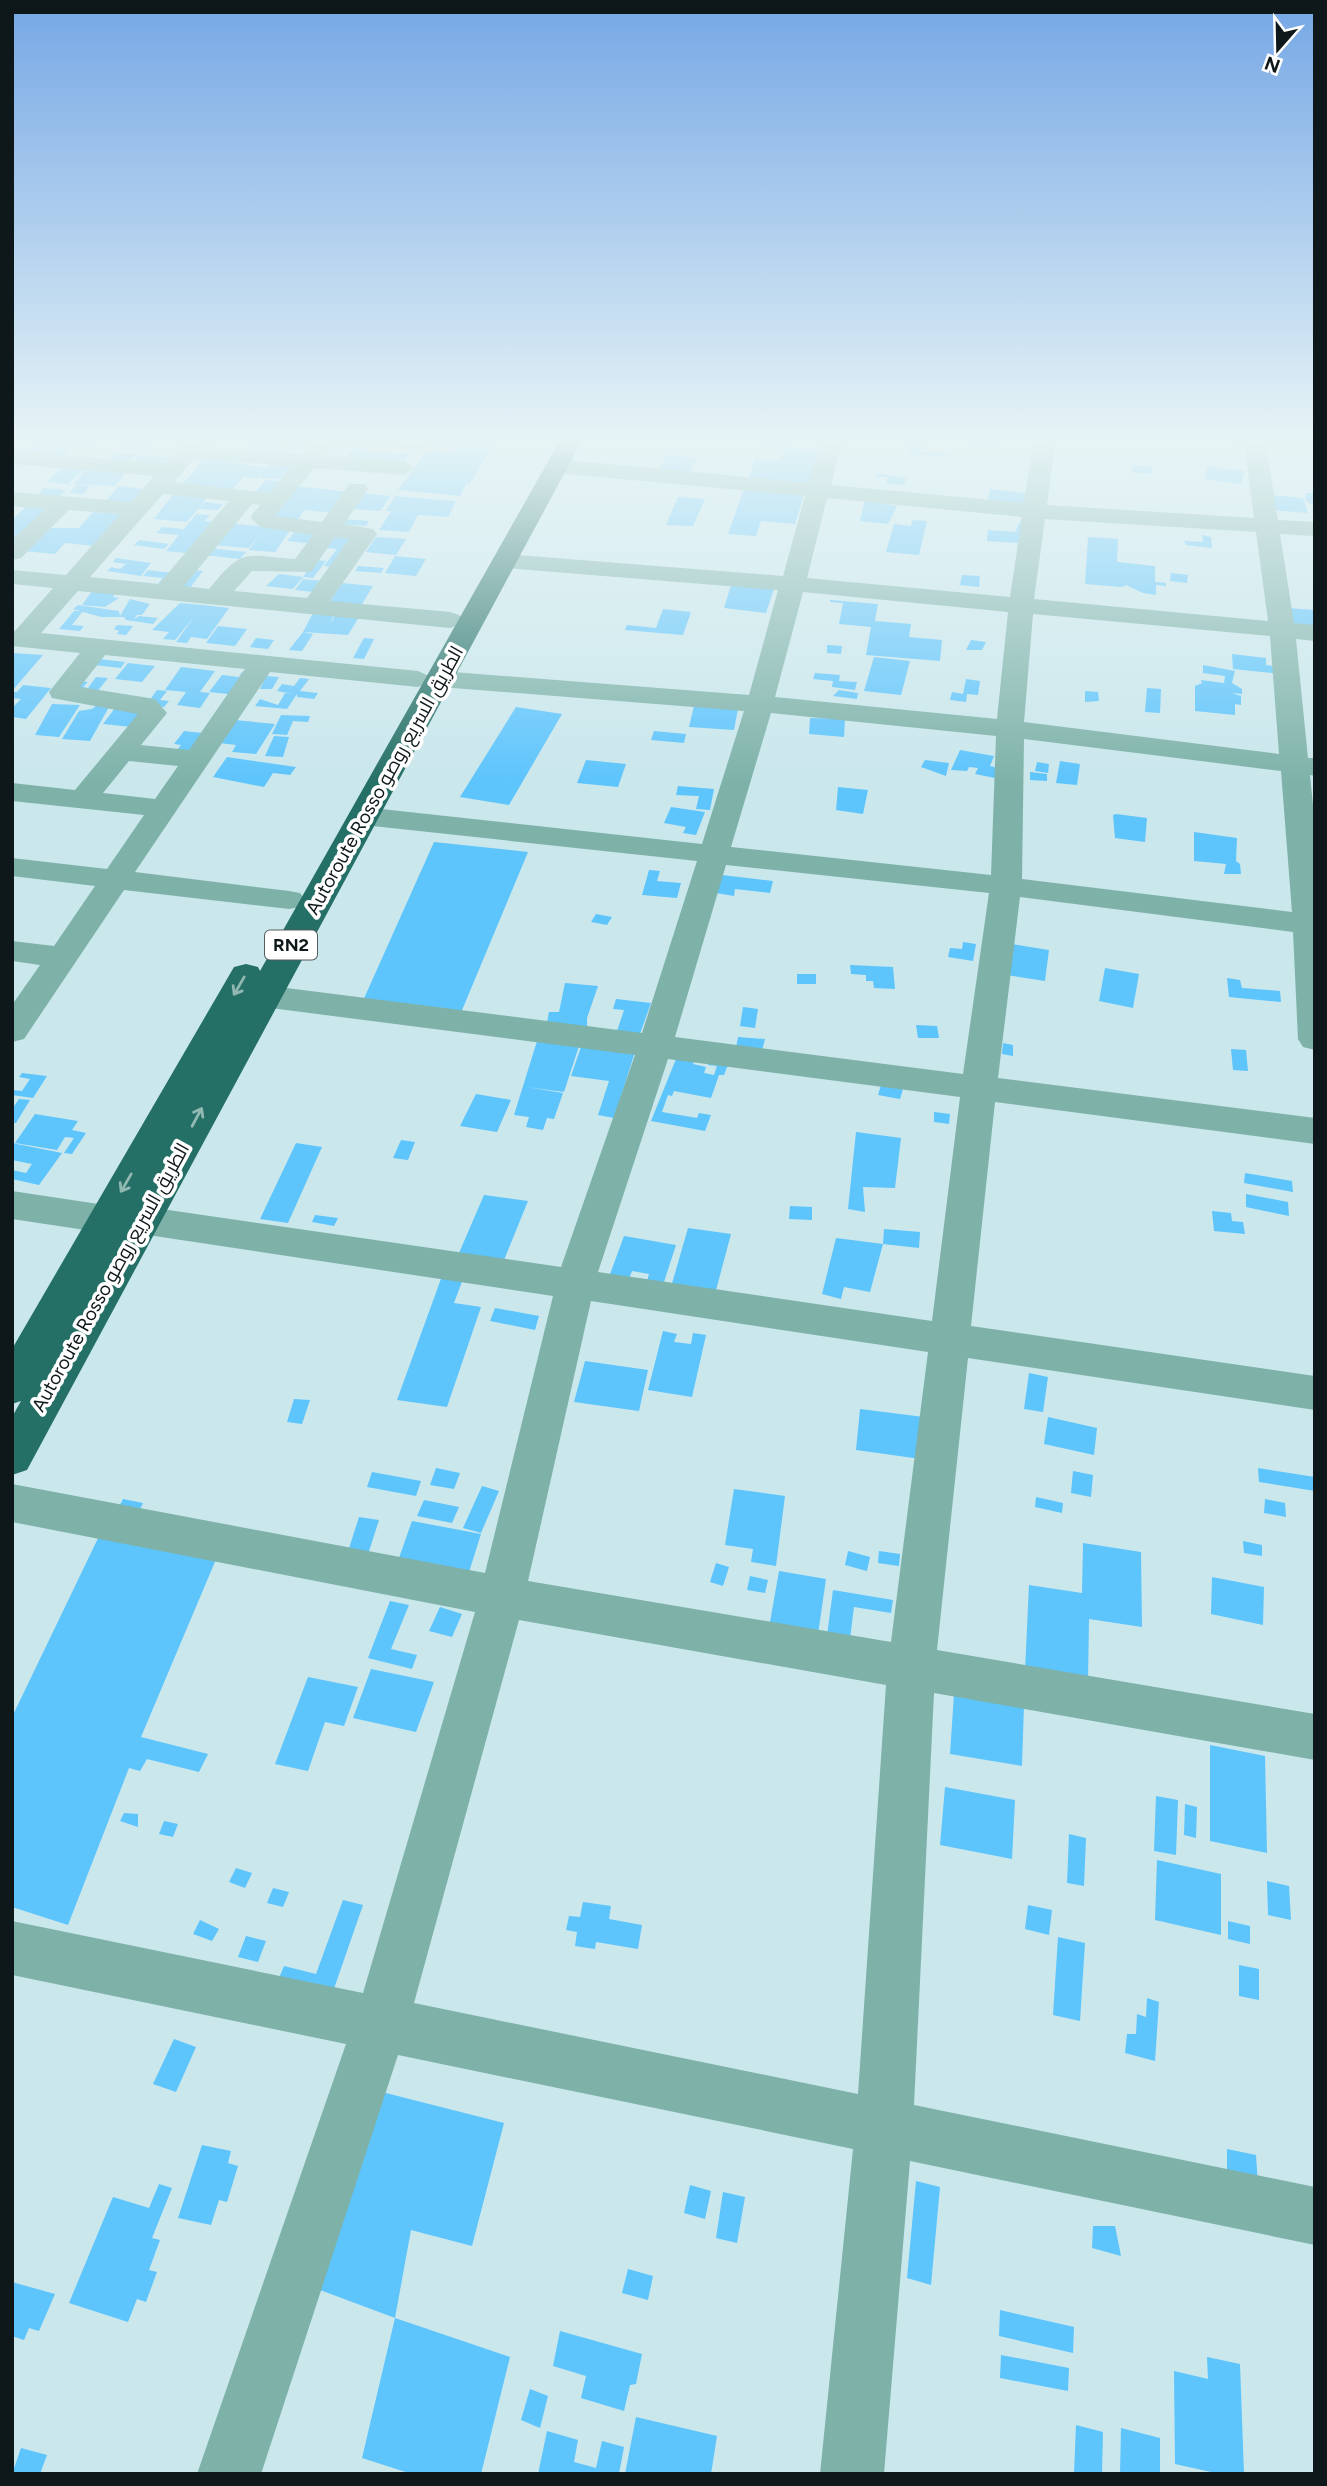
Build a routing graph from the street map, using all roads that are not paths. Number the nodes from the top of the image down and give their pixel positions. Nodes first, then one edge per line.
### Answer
1 (100, 551) edge
2 (200, 551) edge
3 (314, 551) edge
4 (355, 551) edge
5 (487, 551) edge
6 (510, 551) edge
7 (802, 551) edge
8 (1030, 551) edge
9 (1269, 551) edge
10 (505, 561) junction
11 (12, 577) edge
12 (72, 582) junction
13 (793, 584) junction
14 (166, 592) junction
15 (216, 597) junction
16 (314, 606) junction
17 (1021, 606) junction
18 (450, 620) junction
19 (1282, 630) junction
20 (1315, 633) edge
21 (17, 638) edge
22 (99, 646) junction
23 (263, 662) junction
24 (429, 679) junction
25 (760, 704) junction
26 (1010, 729) junction
27 (123, 752) junction
28 (198, 760) junction
29 (1305, 765) edge
30 (12, 792) edge
31 (82, 800) junction
32 (165, 809) junction
33 (363, 816) junction
34 (714, 854) junction
35 (12, 867) edge
36 (118, 880) junction
37 (1006, 886) junction
38 (289, 901) junction
39 (1312, 925) edge
40 (12, 951) edge
41 (63, 957) junction
42 (263, 996) junction
43 (15, 1023) edge
44 (1315, 1039) edge
45 (656, 1044) junction
46 (979, 1087) junction
47 (1315, 1131) edge
48 (12, 1205) edge
49 (123, 1220) junction
50 (575, 1284) junction
51 (949, 1340) junction
52 (12, 1387) edge
53 (1315, 1393) edge
54 (12, 1457) edge
55 (12, 1503) edge
56 (502, 1597) junction
57 (911, 1669) junction
58 (1315, 1737) edge
59 (12, 1948) edge
60 (381, 2022) junction
61 (884, 2129) junction
62 (1315, 2216) edge
63 (229, 2474) edge
64 (852, 2474) edge

1 - 12 street
2 - 14 street
3 - 15 street
4 - 16 street
5 - 18 highway, Autoroute Rosso الطريق السريع روصو / RN2
6 - 10 highway, Autoroute Rosso الطريق السريع روصو / RN2
7 - 13 street
8 - 17 street
9 - 19 street
10 - 13 street
10 - 24 highway, Autoroute Rosso الطريق السريع روصو / RN2
11 - 12 street
12 - 14 street
12 - 21 street
13 - 17 street
13 - 25 street
14 - 15 street
15 - 16 street
16 - 18 street
17 - 19 street
17 - 26 street
18 - 24 highway, Autoroute Rosso الطريق السريع روصو / RN2
19 - 20 street
19 - 29 street
21 - 22 street
22 - 23 street
22 - 27 street
23 - 24 street
23 - 28 street
24 - 25 street
24 - 33 highway, Autoroute Rosso الطريق السريع روصو / RN2
24 - 38 highway, Autoroute Rosso الطريق السريع روصو / RN2
25 - 26 street
25 - 34 street
26 - 29 street
26 - 37 street
27 - 28 street
27 - 31 street
28 - 32 street
29 - 39 street
30 - 31 street
31 - 32 street
32 - 36 street
33 - 34 street
33 - 42 highway, Autoroute Rosso الطريق السريع روصو / RN2
34 - 37 street
34 - 45 street
35 - 36 street
36 - 38 street
36 - 41 street
37 - 39 street
37 - 46 street
38 -> 49 highway, Autoroute Rosso الطريق السريع روصو / RN2
39 - 44 street
40 - 41 street
41 - 43 street
42 - 45 street
49 -> 42 highway, Autoroute Rosso الطريق السريع روصو / RN2
45 - 46 street
45 - 50 street
46 - 47 street
46 - 51 street
48 - 49 street
49 - 50 street
49 - 52 highway, Autoroute Rosso الطريق السريع روصو / RN2
49 - 54 highway, Autoroute Rosso الطريق السريع روصو / RN2
50 - 51 street
50 - 56 street
51 - 53 street
51 - 57 street
55 - 56 street
56 - 57 street
56 - 60 street
57 - 58 street
57 - 61 street
59 - 60 street
60 - 61 street
60 - 63 street
61 - 62 street
61 - 64 street

